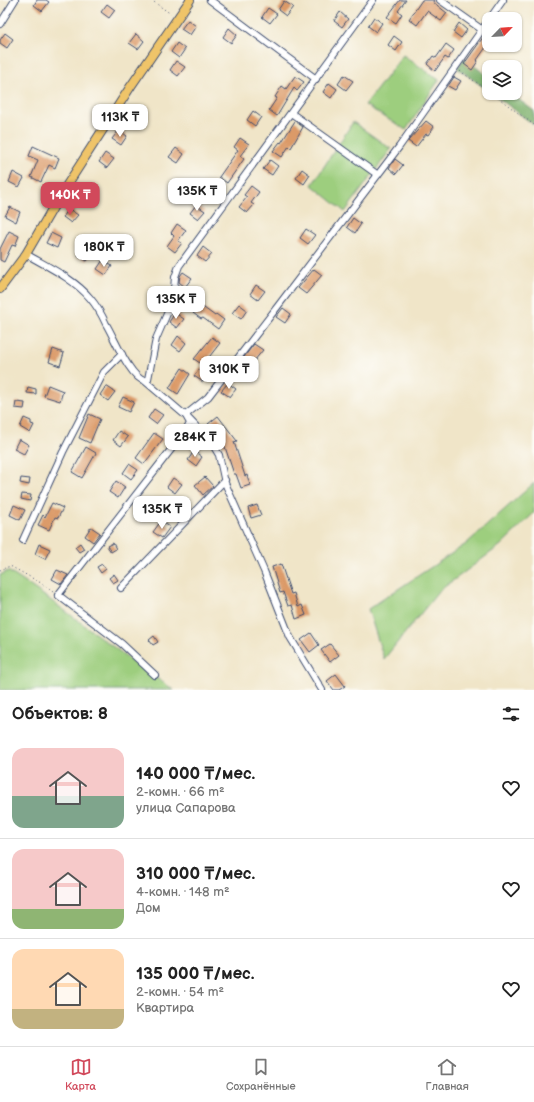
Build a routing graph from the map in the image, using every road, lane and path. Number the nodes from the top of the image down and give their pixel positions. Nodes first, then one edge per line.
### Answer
1 (15, 0) edge
2 (151, 0) edge
3 (190, 0) edge
4 (210, 0) edge
5 (373, 0) edge
6 (440, 0) edge
7 (503, 0) edge
8 (177, 18) junction
9 (0, 24) edge
10 (481, 29) junction
11 (456, 68) dead end
12 (316, 79) junction
13 (482, 86) edge
14 (501, 100) edge
15 (291, 113) junction
16 (534, 125) edge
17 (378, 175) junction
18 (26, 254) junction
19 (0, 289) edge
20 (122, 354) junction
21 (146, 381) junction
22 (186, 416) junction
23 (225, 480) junction
24 (23, 540) dead end
25 (0, 570) edge
26 (121, 588) dead end
27 (58, 595) junction
28 (155, 675) dead end
29 (322, 690) edge

1 - 9 street
2 - 8 path
3 - 8 main road
4 - 12 street
5 - 12 street
6 - 10 street
7 - 10 street
8 - 18 main road
10 - 17 street
11 - 13 path
12 - 15 street
14 - 16 path
15 - 17 street
15 - 21 street
17 - 22 street
18 - 19 main road
18 - 20 street
20 - 21 street
20 - 24 street
21 - 22 street
22 - 23 street
22 - 27 street
23 - 26 street
23 - 29 street
25 - 27 path
27 - 28 street

